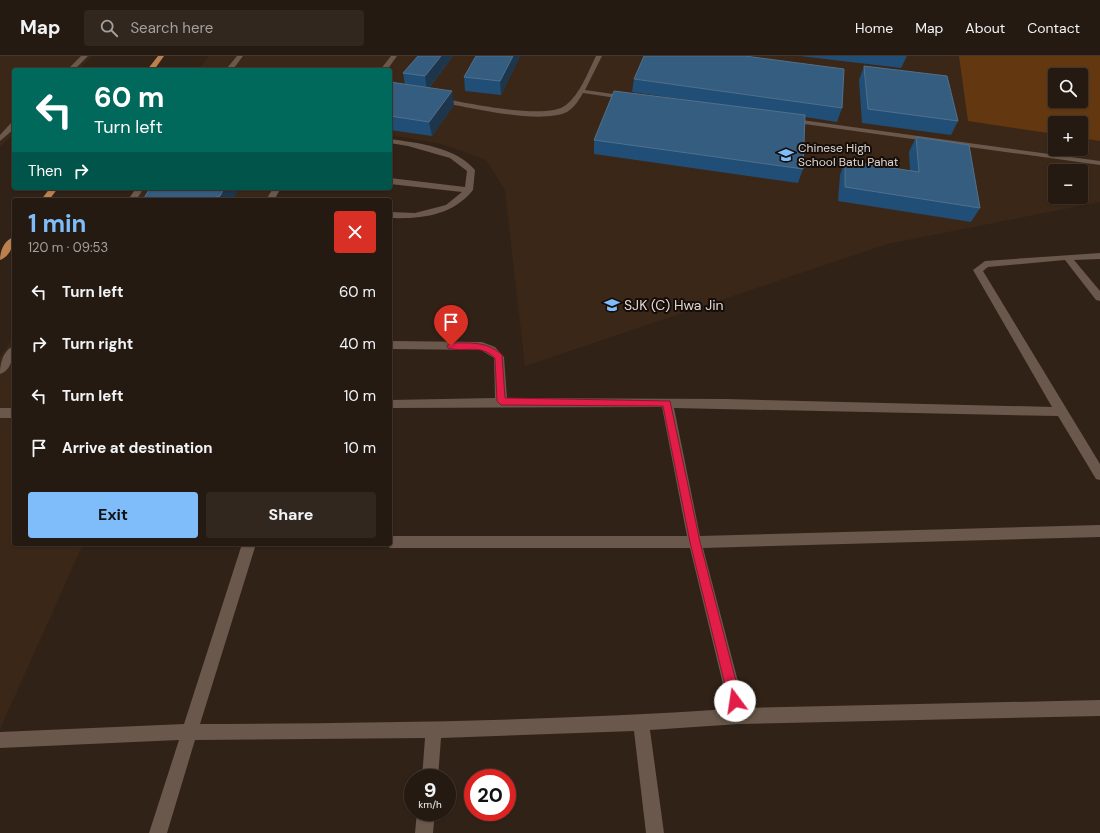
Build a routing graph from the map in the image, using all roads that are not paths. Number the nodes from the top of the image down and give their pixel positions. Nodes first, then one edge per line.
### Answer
1 (85, 56) edge
2 (161, 56) edge
3 (240, 56) edge
4 (394, 56) edge
5 (598, 56) edge
6 (72, 68) edge
7 (151, 68) edge
8 (234, 68) edge
9 (385, 68) edge
10 (581, 91) junction
11 (428, 98) edge
12 (636, 99) edge
13 (779, 119) edge
14 (12, 127) edge
15 (0, 139) edge
16 (392, 141) edge
17 (1100, 163) edge
18 (392, 181) edge
19 (469, 190) junction
20 (392, 215) edge
21 (12, 242) edge
22 (0, 256) edge
23 (1100, 256) edge
24 (1067, 257) junction
25 (1100, 298) edge
26 (392, 345) edge
27 (12, 353) edge
28 (0, 370) edge
29 (501, 401) junction
30 (667, 403) junction
31 (392, 404) edge
32 (1061, 412) junction
33 (0, 413) edge
34 (12, 413) edge
35 (1100, 475) edge
36 (1100, 531) edge
37 (392, 542) edge
38 (695, 542) junction
39 (248, 546) edge
40 (1100, 708) edge
41 (739, 716) junction
42 (641, 723) junction
43 (434, 730) junction
44 (191, 732) junction
45 (0, 740) edge
46 (431, 769) edge
47 (425, 821) edge
48 (158, 833) edge
49 (424, 833) edge
50 (655, 833) edge

1 - 6 street
2 - 7 highway
3 - 8 street
4 - 9 street
5 - 10 street
10 - 11 street
10 - 12 street
13 - 17 street
14 - 15 street
16 - 19 street
18 - 19 street
19 - 20 street
21 - 22 highway
23 - 24 street
24 - 25 street
24 - 32 street
26 - 29 street
27 - 28 street
29 - 30 street
29 - 31 street
30 - 32 street
30 - 38 street
32 - 35 street
33 - 34 street
36 - 38 street
37 - 38 street
38 - 41 street
39 - 44 street
40 - 41 street
41 - 42 street
42 - 43 street
42 - 50 street
43 - 44 street
43 - 46 street
44 - 45 street
44 - 48 street
47 - 49 street

